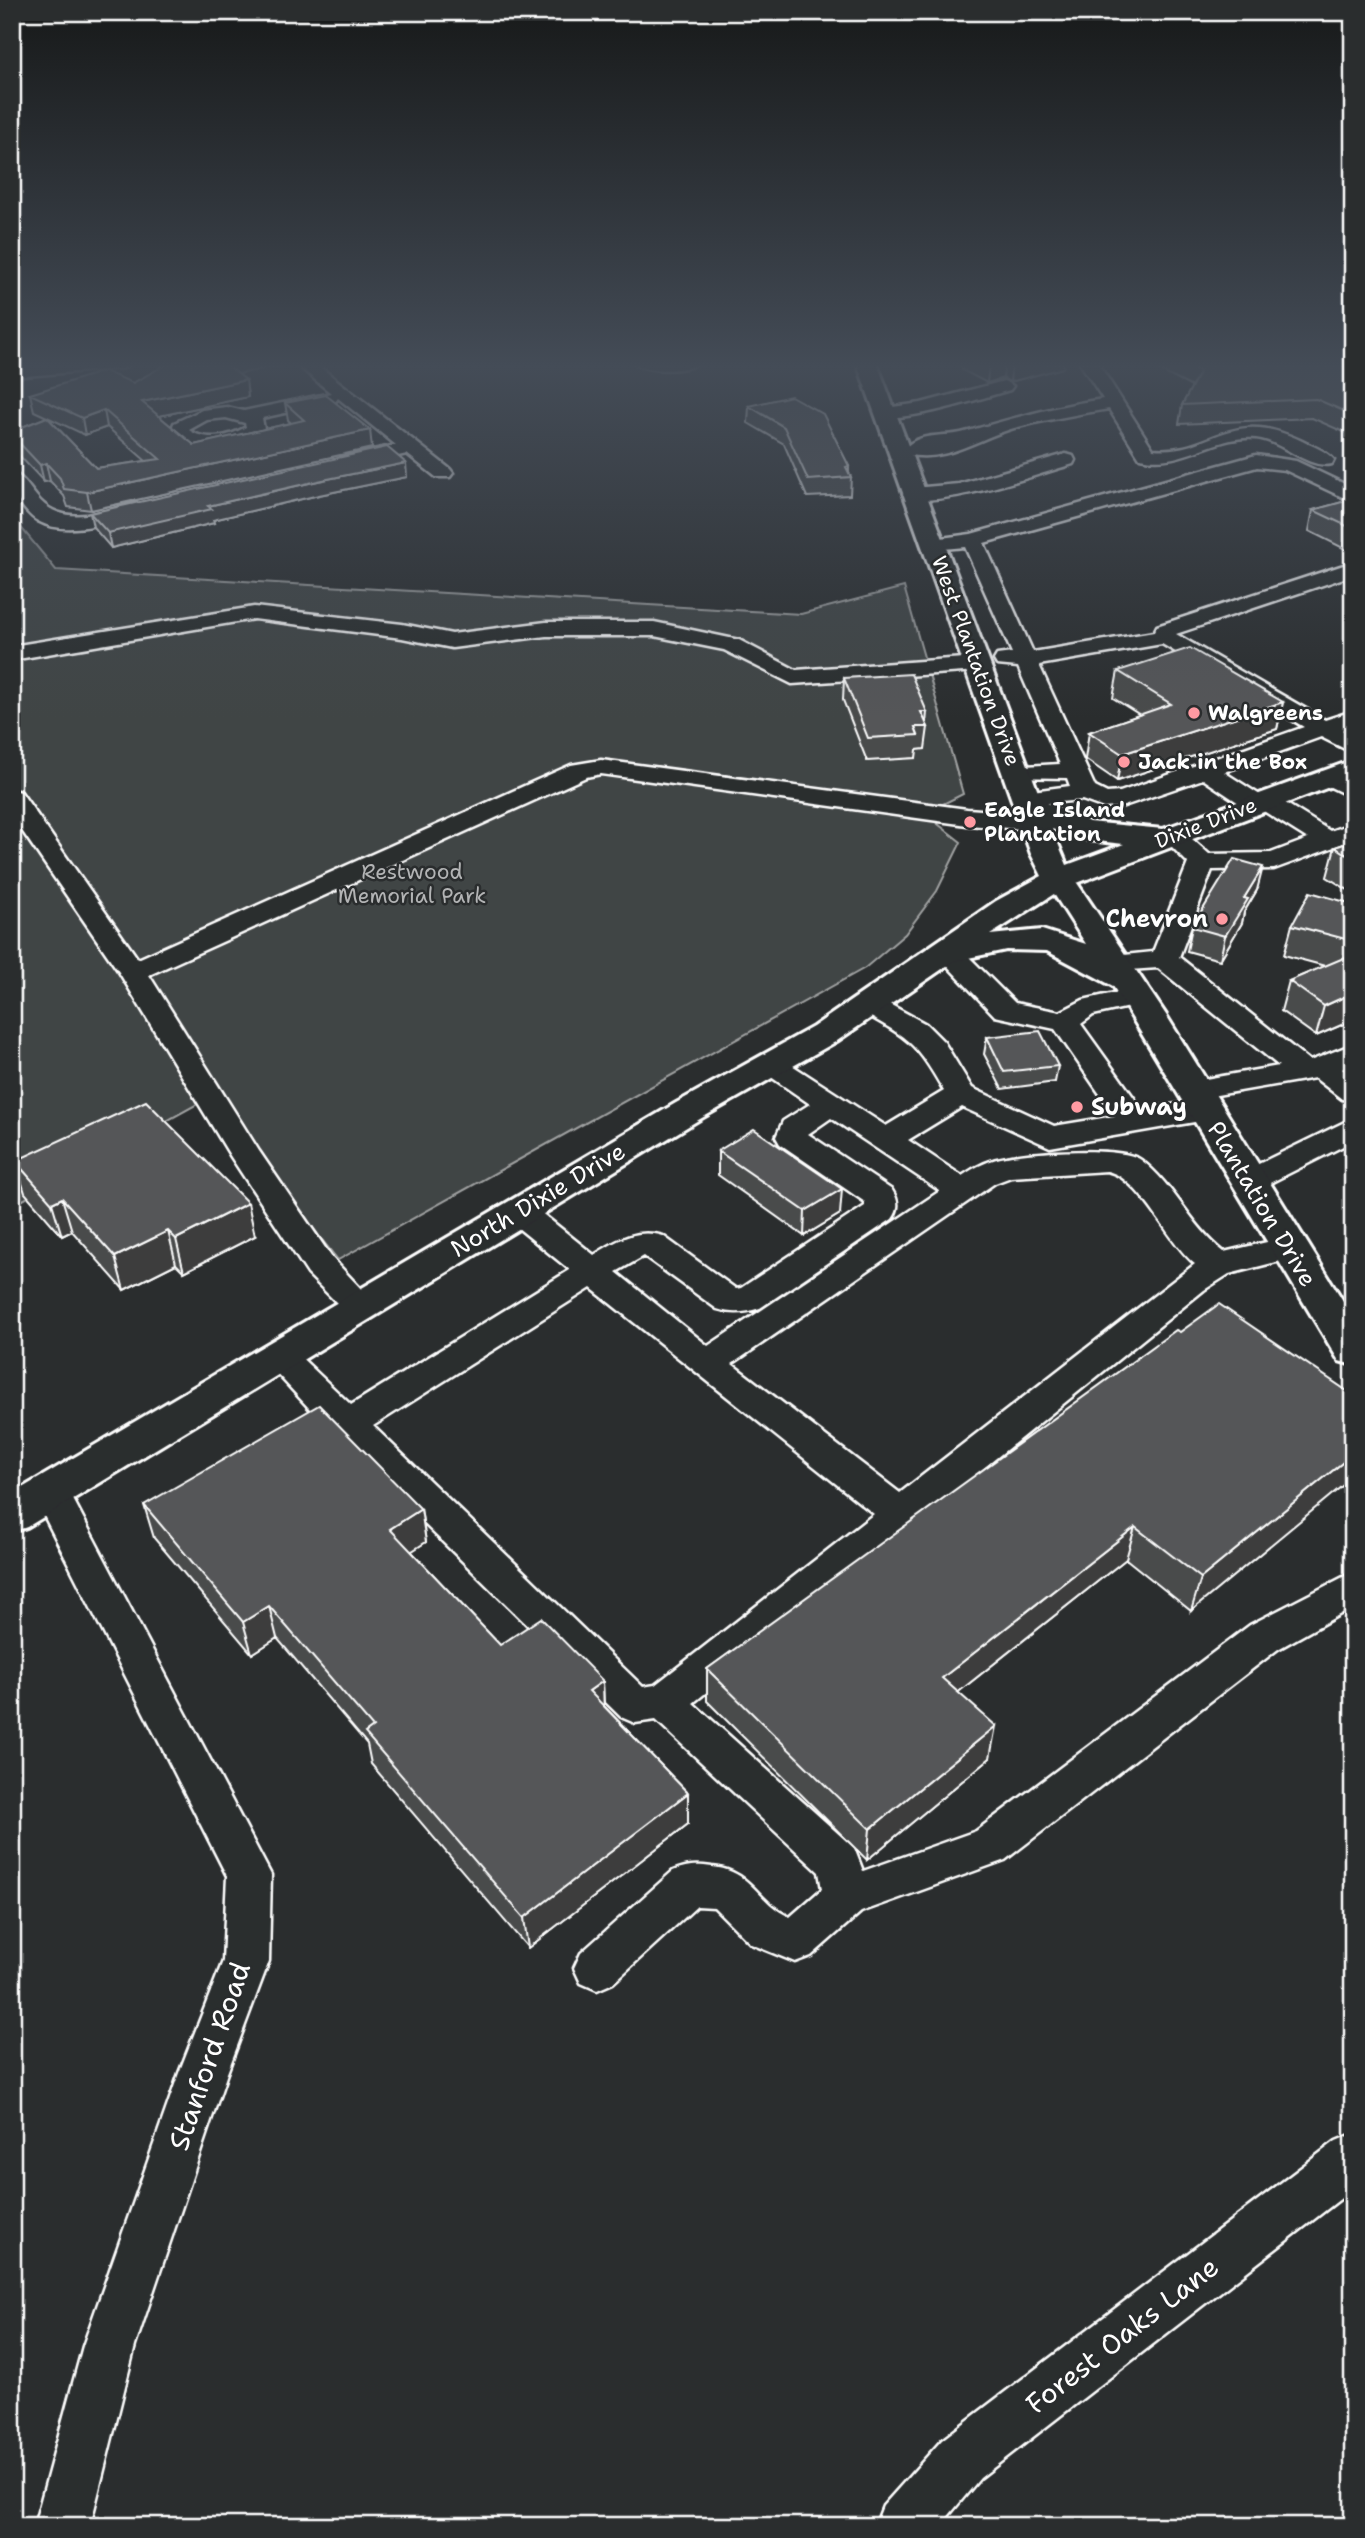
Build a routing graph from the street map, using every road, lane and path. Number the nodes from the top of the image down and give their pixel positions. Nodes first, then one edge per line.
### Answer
1 (14, 481) edge
2 (911, 481) edge
3 (987, 481) edge
4 (1183, 481) edge
5 (1323, 481) edge
6 (952, 491) junction
7 (913, 494) junction
8 (1353, 496) edge
9 (160, 504) edge
10 (969, 506) dead end
11 (936, 531) junction
12 (972, 540) junction
13 (1353, 568) edge
14 (1165, 637) junction
15 (12, 653) edge
16 (1026, 660) junction
17 (978, 662) junction
18 (1353, 718) edge
19 (1323, 728) junction
20 (1353, 746) edge
21 (1205, 770) junction
22 (1017, 772) junction
23 (1345, 779) edge
24 (1080, 781) junction
25 (12, 797) edge
26 (1261, 803) junction
27 (1030, 808) junction
28 (1353, 831) edge
29 (1174, 836) junction
30 (1328, 841) junction
31 (1202, 862) junction
32 (1059, 879) junction
33 (944, 957) junction
34 (1164, 959) junction
35 (133, 972) junction
36 (1128, 982) junction
37 (870, 1005) junction
38 (1065, 1022) junction
39 (1353, 1054) edge
40 (771, 1064) junction
41 (1312, 1069) junction
42 (1353, 1091) edge
43 (961, 1094) junction
44 (1200, 1100) junction
45 (831, 1104) junction
46 (1125, 1123) junction
47 (1353, 1128) edge
48 (886, 1140) junction
49 (1127, 1165) junction
50 (1249, 1181) junction
51 (963, 1191) junction
52 (518, 1211) junction
53 (1288, 1248) junction
54 (1219, 1265) junction
55 (593, 1273) junction
56 (773, 1301) junction
57 (360, 1307) junction
58 (1353, 1351) edge
59 (278, 1355) junction
60 (707, 1364) junction
61 (347, 1425) junction
62 (51, 1492) junction
63 (901, 1514) junction
64 (12, 1515) edge
65 (1353, 1588) edge
66 (664, 1702) junction
67 (846, 1898) junction
68 (597, 1968) dead end
69 (1353, 2158) edge
70 (62, 2526) edge
71 (903, 2526) edge

1 - 9 street
2 - 7 main road, West Plantation Drive
3 - 6 street
4 - 12 street
5 - 8 street
6 - 7 street
6 - 10 street
7 - 11 main road, West Plantation Drive
11 - 12 street
11 - 17 main road, West Plantation Drive
12 - 16 street
13 - 14 street
14 - 16 street
14 - 19 street
15 - 17 street
16 - 17 street
16 - 24 street
17 - 22 main road, West Plantation Drive
18 - 19 street
19 - 20 street
19 - 21 street
21 - 24 street
21 - 26 street
22 - 24 street
22 - 27 main road, West Plantation Drive
23 - 26 main road, Dixie Drive
24 - 27 street
25 - 35 street
26 - 29 main road, Dixie Drive
26 - 30 street
27 - 29 main road
27 - 32 main road, West Plantation Drive
27 - 35 street
28 - 30 street
29 - 31 street
29 - 32 main road, Dixie Drive
30 - 31 street
31 - 34 street
32 - 33 main road, North Dixie Drive
32 - 36 main road, Plantation Drive
33 - 36 main road
33 - 37 main road, North Dixie Drive
33 - 38 lane
34 - 36 street
34 - 41 street
35 - 57 street
36 - 38 street
36 - 44 main road, Plantation Drive
37 - 40 main road, North Dixie Drive
37 - 43 street
38 - 46 street
39 - 41 lane
40 - 45 lane
40 - 52 main road, North Dixie Drive
41 - 42 street
41 - 44 lane
43 - 46 street
43 - 48 street
44 - 46 street
44 - 50 main road, Plantation Drive
45 - 48 lane
45 - 56 street
46 - 49 street
47 - 50 street
48 - 51 lane
49 - 51 street
49 - 54 street
50 - 53 main road, Plantation Drive
51 - 56 street
52 - 55 street
52 - 57 main road, North Dixie Drive
53 - 54 street
53 - 58 main road, Plantation Drive
54 - 63 street
55 - 56 street
55 - 60 street
55 - 61 street
56 - 60 street
57 - 59 main road, North Dixie Drive
59 - 61 street
59 - 62 main road, North Dixie Drive
60 - 63 street
61 - 66 street
62 - 64 main road, North Dixie Drive
62 - 70 street, Stanford Road
63 - 66 street
65 - 67 street
66 - 67 street
67 - 68 street
69 - 71 street, Forest Oaks Lane

